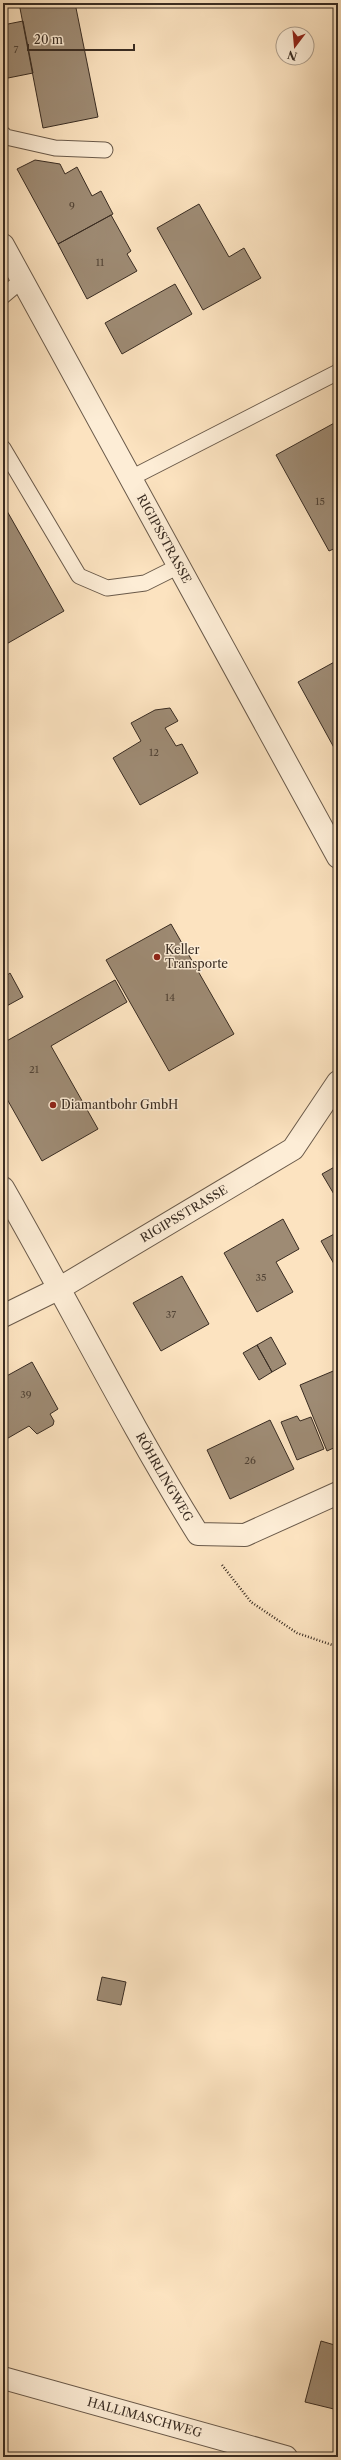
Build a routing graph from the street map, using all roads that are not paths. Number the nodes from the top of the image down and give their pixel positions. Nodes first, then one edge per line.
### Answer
1 (3, 134) edge
2 (105, 150) dead end
3 (3, 245) edge
4 (22, 280) junction
5 (3, 296) edge
6 (338, 372) edge
7 (3, 448) edge
8 (131, 478) junction
9 (179, 566) junction
10 (332, 830) edge
11 (338, 857) edge
12 (338, 1082) edge
13 (3, 1188) edge
14 (60, 1288) junction
15 (3, 1316) edge
16 (338, 1493) edge
17 (3, 2378) edge
18 (286, 2457) edge

1 - 2 lane
3 - 4 street, RIGIPSSTRASSE
4 - 5 lane
4 - 8 street, RIGIPSSTRASSE
6 - 8 lane
7 - 9 lane
8 - 9 street, RIGIPSSTRASSE
9 - 10 street, RIGIPSSTRASSE
10 - 11 street, RIGIPSSTRASSE
12 - 14 street, RIGIPSSTRASSE
13 - 14 street
14 - 15 street, RIGIPSSTRASSE
14 - 16 street, RÖHRLINGWEG
17 - 18 street, HALLIMASCHWEG

